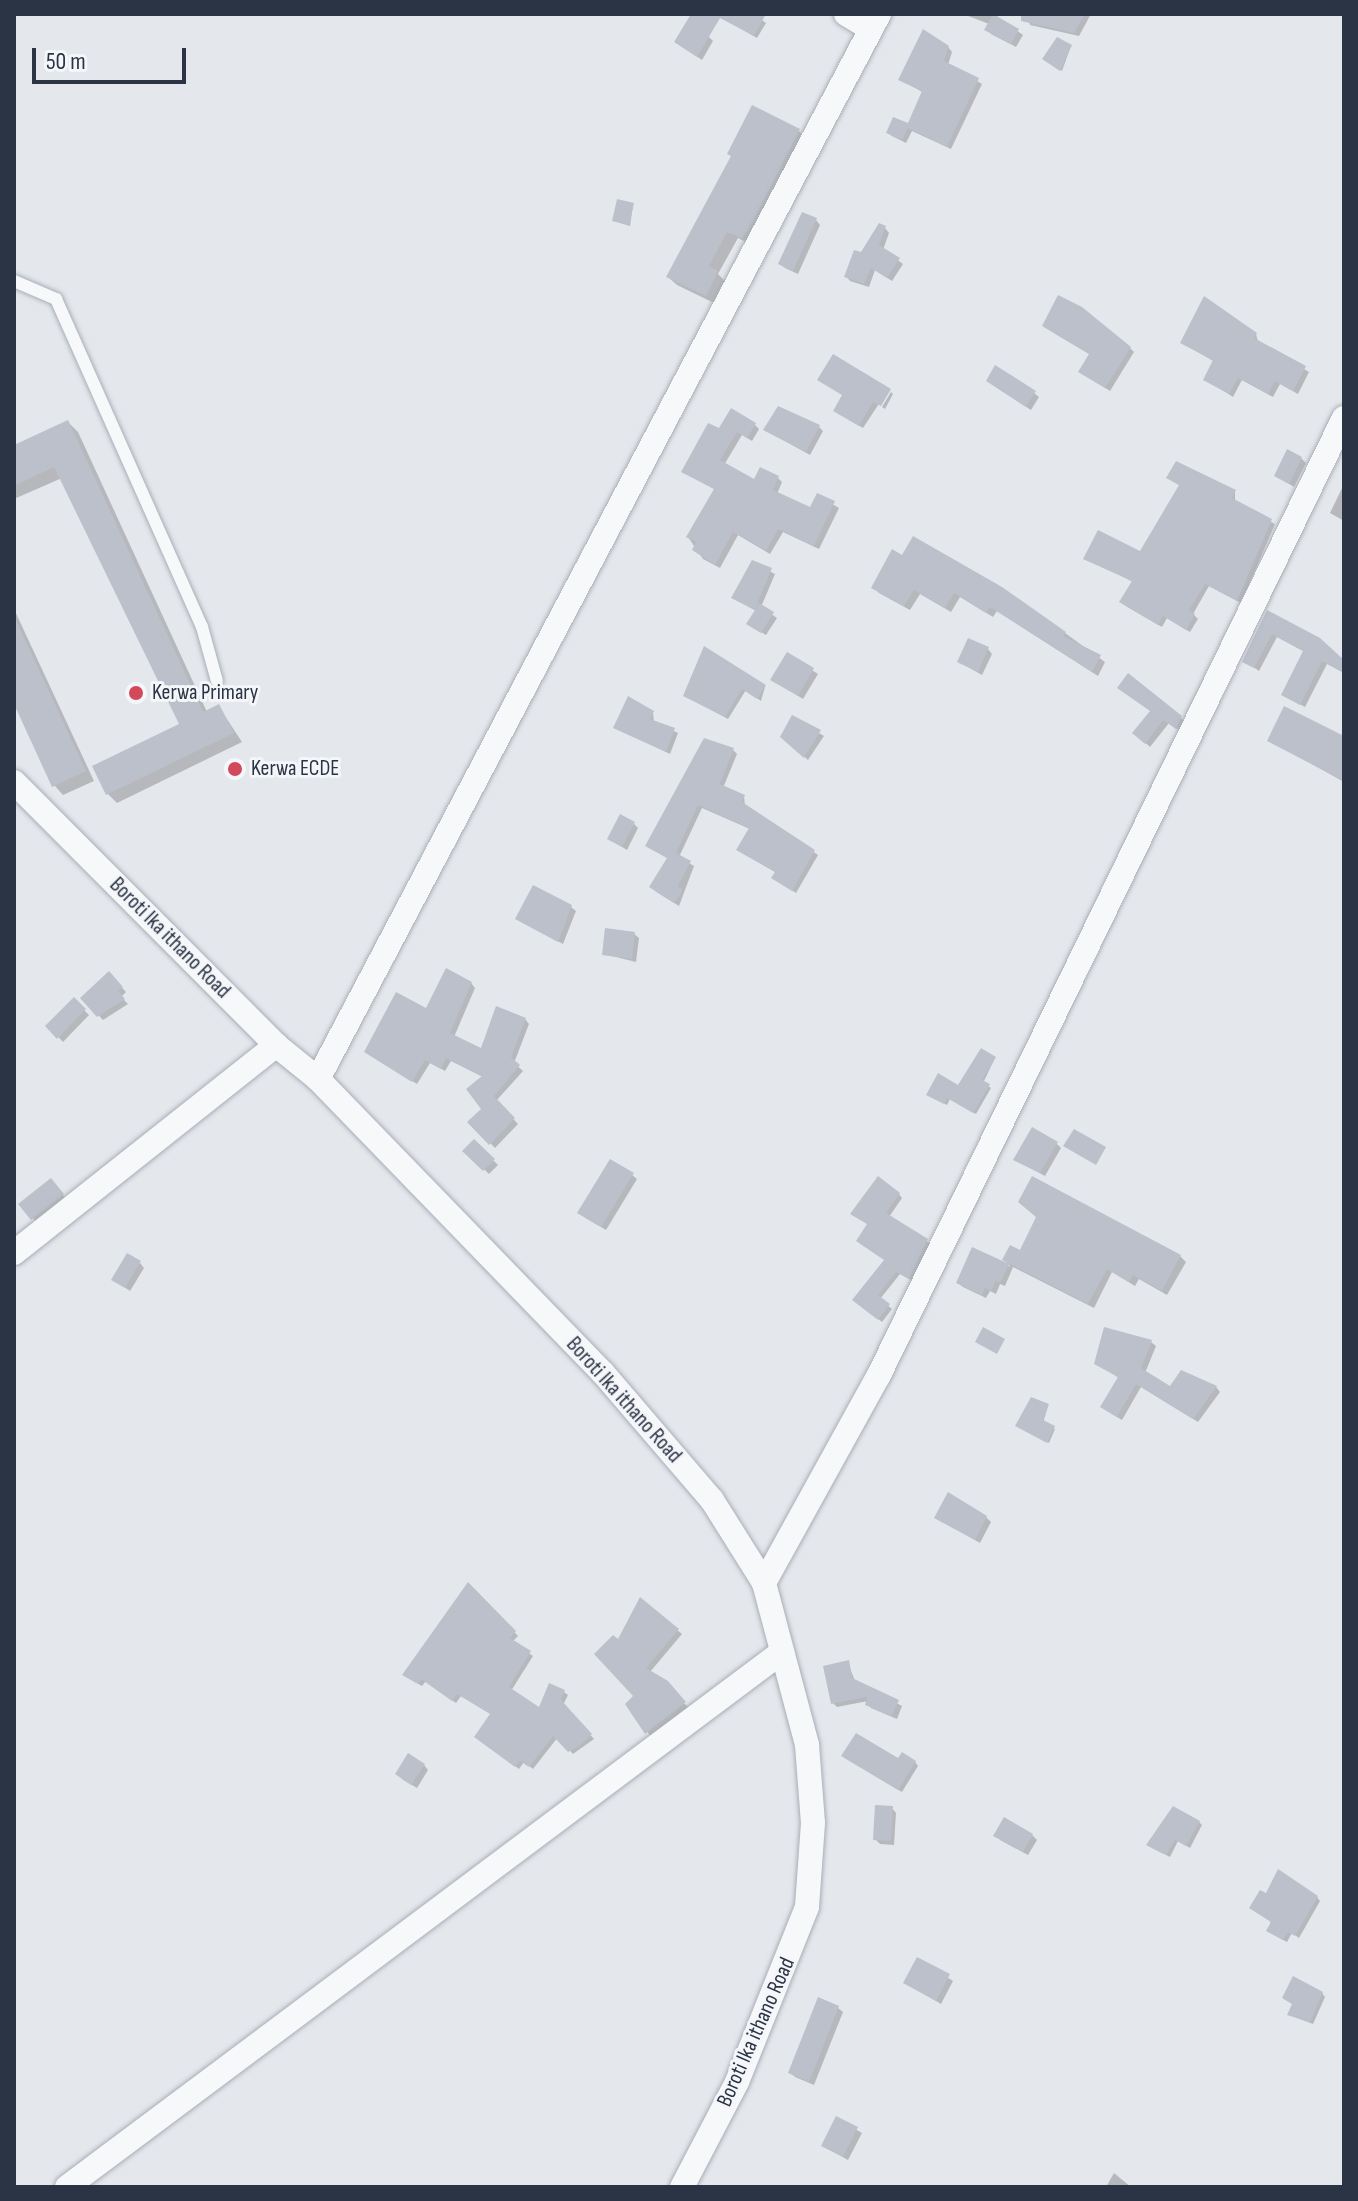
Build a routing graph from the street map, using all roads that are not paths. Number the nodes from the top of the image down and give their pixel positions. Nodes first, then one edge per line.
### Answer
1 (846, 14) edge
2 (875, 22) edge
3 (14, 281) edge
4 (1344, 418) edge
5 (217, 681) dead end
6 (14, 782) edge
7 (276, 1045) junction
8 (318, 1079) junction
9 (14, 1253) edge
10 (764, 1583) junction
11 (782, 1652) junction
12 (67, 2187) edge
13 (682, 2187) edge

1 - 2 street
2 - 8 street
3 - 5 lane
4 - 10 street
6 - 7 street, Boroti Ika ithano Road
7 - 8 street, Boroti Ika ithano Road
7 - 9 street
8 - 10 street, Boroti Ika ithano Road
10 - 11 street, Boroti Ika ithano Road
11 - 12 street
11 - 13 street, Boroti Ika ithano Road

